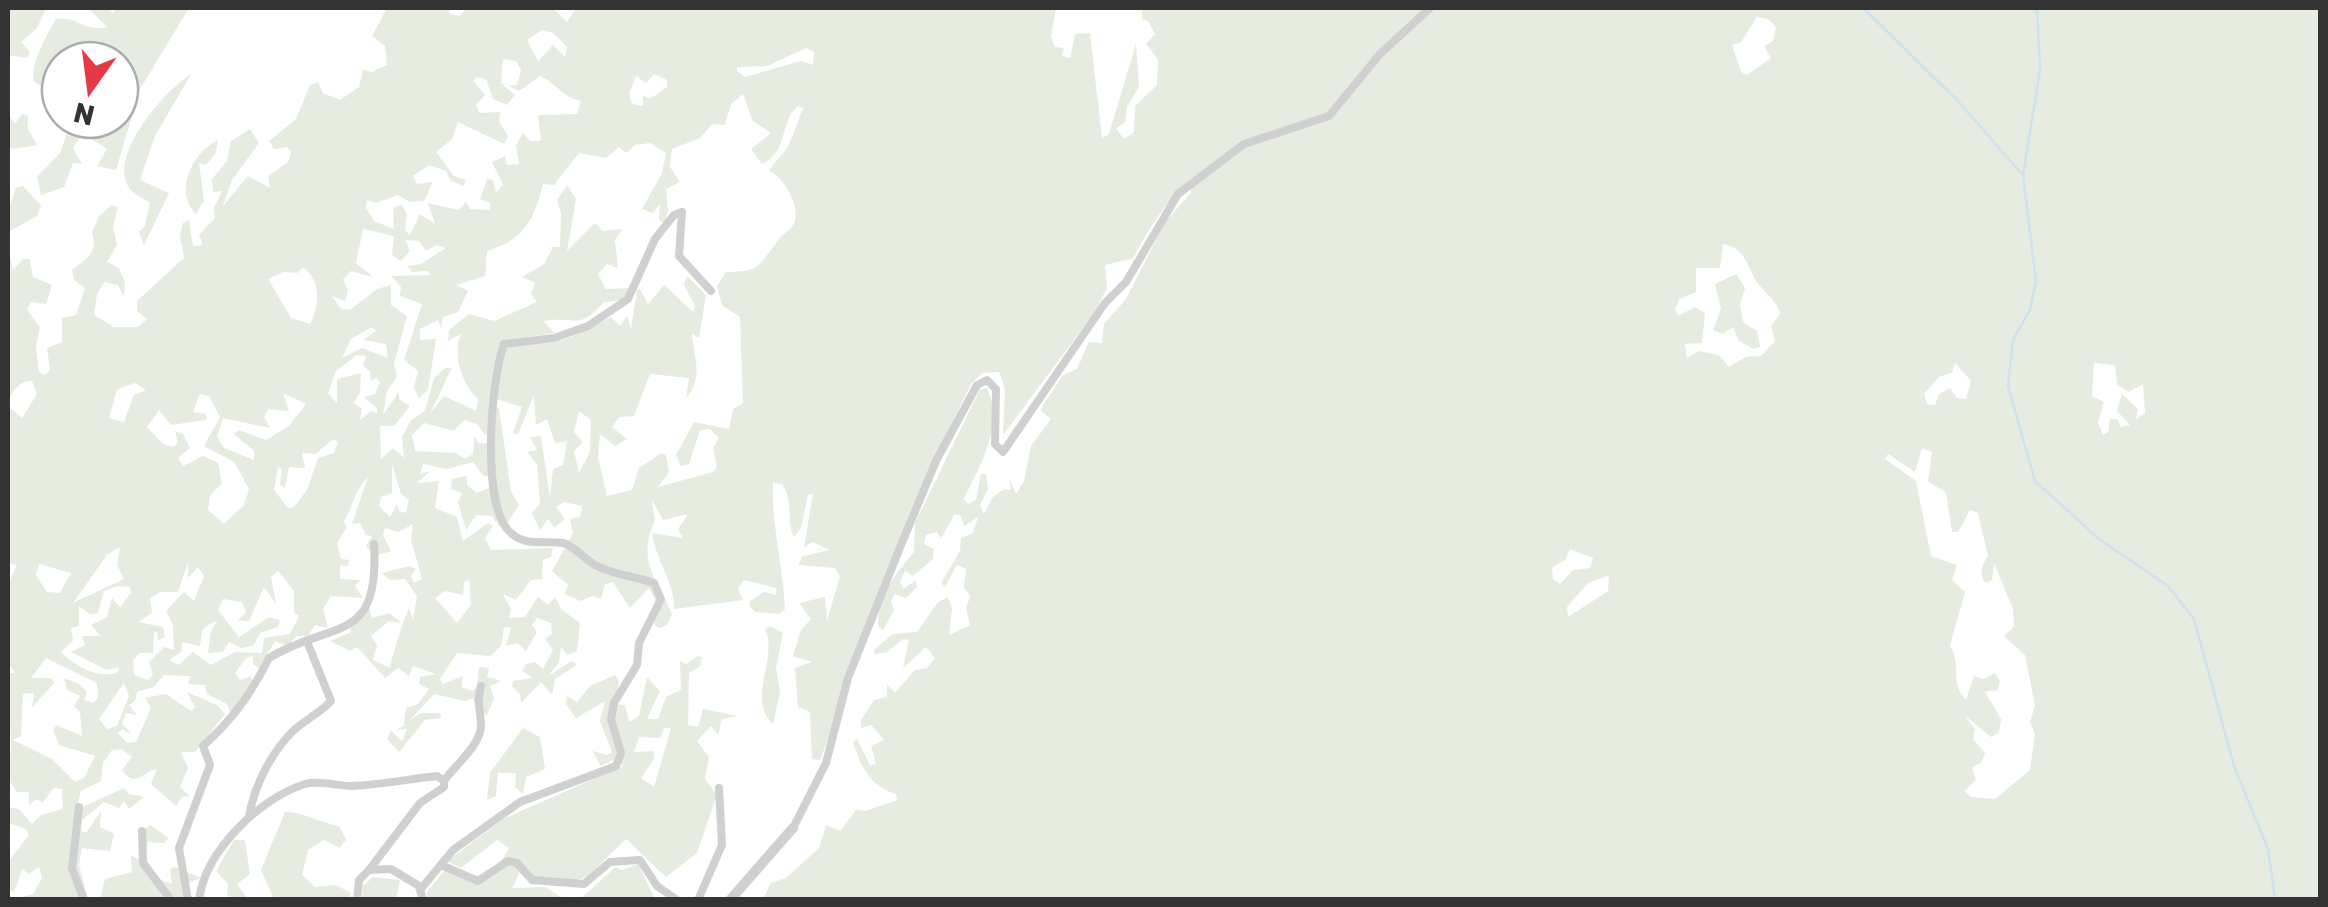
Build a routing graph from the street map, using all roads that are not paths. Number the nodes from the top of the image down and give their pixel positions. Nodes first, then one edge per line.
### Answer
1 (1430, 8) edge
2 (711, 292) dead end
3 (374, 544) dead end
4 (308, 644) junction
5 (481, 686) dead end
6 (444, 781) junction
7 (719, 788) dead end
8 (78, 807) dead end
9 (249, 817) junction
10 (792, 828) joint
11 (142, 832) dead end
12 (440, 865) junction
13 (369, 870) junction
14 (421, 894) edge
15 (84, 900) edge
16 (171, 900) edge
17 (188, 900) edge
18 (199, 900) edge
19 (356, 900) edge
20 (677, 900) edge
21 (698, 900) edge
22 (730, 900) edge

1 - 10 street
2 - 12 street
3 - 4 street
4 - 9 street
4 - 17 street
5 - 6 street
6 - 9 street
6 - 13 street
7 - 21 street
8 - 15 street
9 - 18 street
10 - 22 street
11 - 16 street
12 - 14 street
12 - 20 street
13 - 14 street
13 - 19 street

